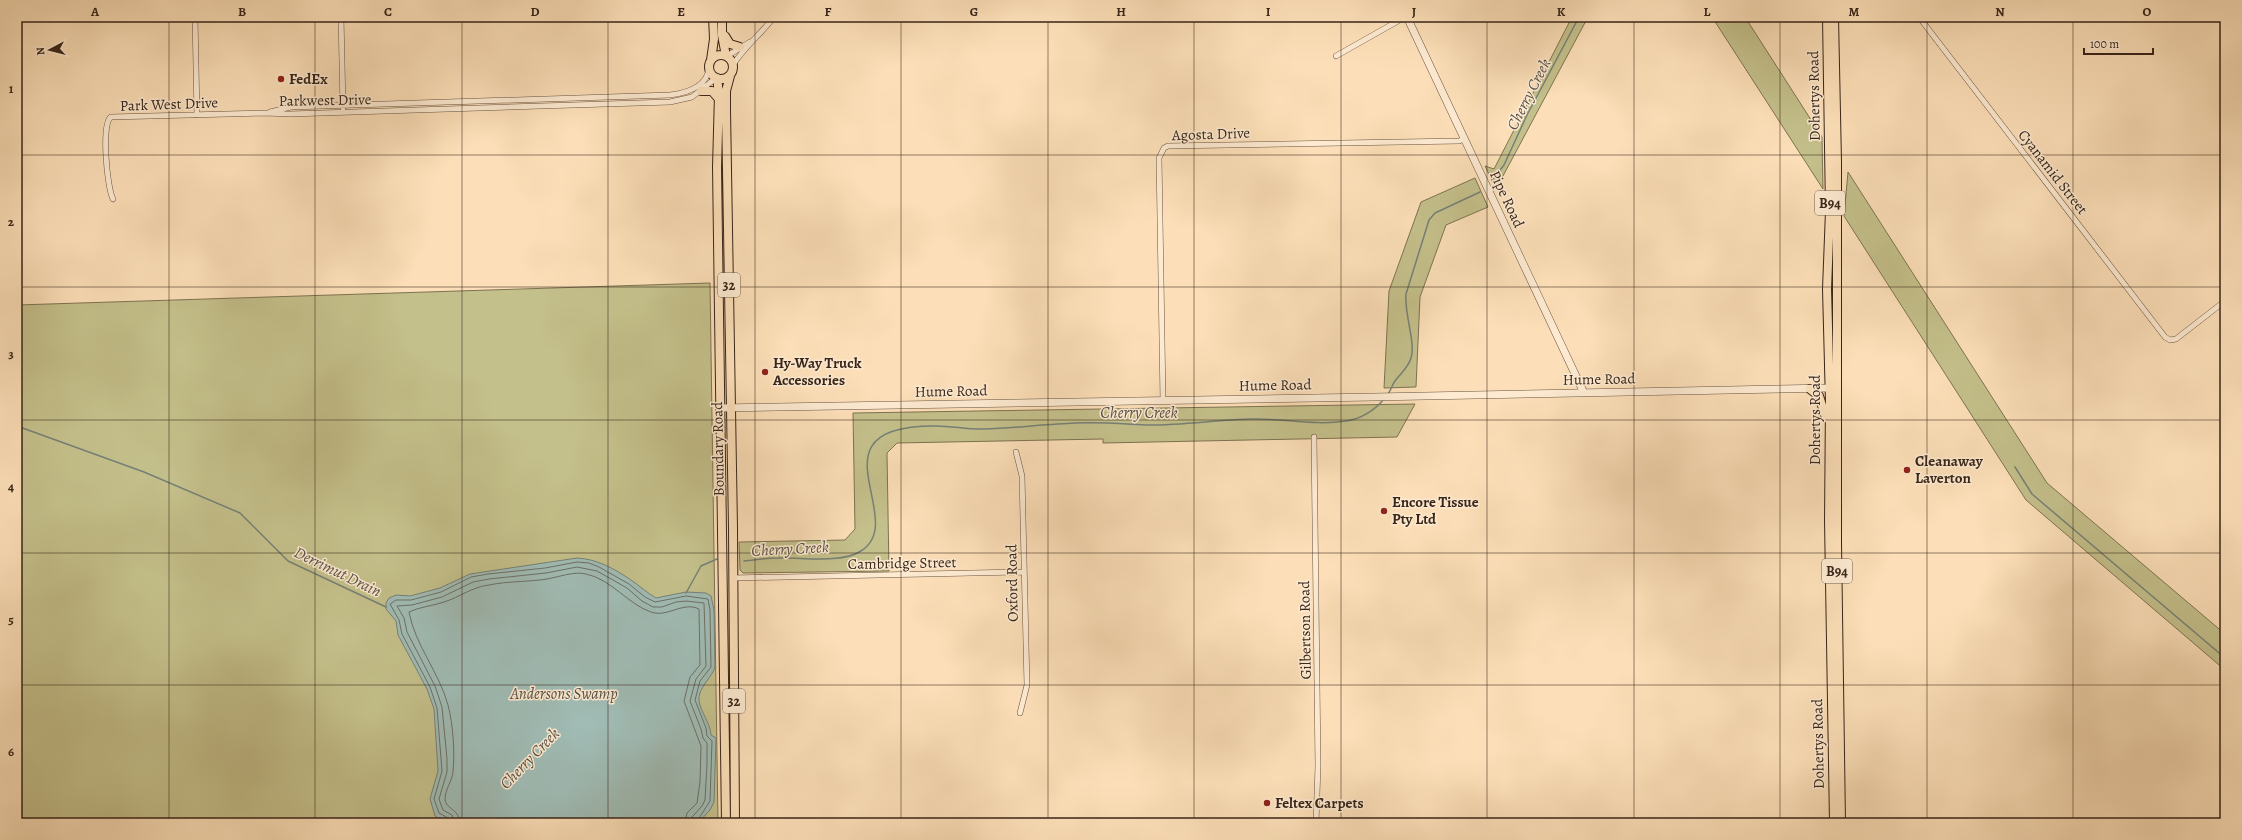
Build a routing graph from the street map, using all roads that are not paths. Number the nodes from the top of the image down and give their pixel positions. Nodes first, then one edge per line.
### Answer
1 (195, 17) edge
2 (341, 17) edge
3 (713, 17) edge
4 (722, 17) edge
5 (774, 17) edge
6 (1406, 17) edge
7 (1827, 17) edge
8 (1834, 17) edge
9 (1919, 17) edge
10 (722, 28) junction
11 (754, 40) junction
12 (740, 47) junction
13 (727, 56) junction
14 (1336, 56) dead end
15 (711, 60) junction
16 (733, 65) junction
17 (709, 68) junction
18 (730, 76) junction
19 (716, 78) junction
20 (701, 91) junction
21 (603, 98) junction
22 (719, 99) junction
23 (604, 104) junction
24 (343, 105) junction
25 (265, 113) junction
26 (343, 113) junction
27 (197, 115) junction
28 (1464, 139) junction
29 (113, 199) dead end
30 (2225, 302) edge
31 (1834, 388) junction
32 (1810, 389) junction
33 (1584, 393) junction
34 (1163, 400) junction
35 (731, 407) junction
36 (720, 408) junction
37 (1314, 437) dead end
38 (1830, 449) junction
39 (1016, 452) dead end
40 (1023, 572) junction
41 (733, 578) junction
42 (723, 579) junction
43 (1836, 700) junction
44 (1020, 713) dead end
45 (1837, 822) edge
46 (726, 823) edge
47 (735, 823) edge
48 (1316, 823) edge

1 - 27 street
2 - 24 street
3 - 15 main road
4 - 10 main road
5 - 11 street
6 - 14 street
6 - 28 street, Pipe Road
7 - 31 main road, Dohertys Road / B94
8 - 31 main road, Dohertys Road / B94
9 - 30 street, Cyanamid Street
10 - 12 main road
10 - 13 main road
11 - 12 street
11 - 16 street
12 - 13 street
13 - 15 main road
13 - 16 main road
15 - 17 main road
16 - 18 main road, 32
17 - 19 main road, 32
17 - 21 street, Parkwest Drive
18 - 19 main road
18 - 35 main road, Boundary Road / 32
19 - 20 street, Parkwest Drive
19 - 22 main road, Boundary Road / 32
20 - 22 main road
20 - 23 street, Parkwest Drive
21 - 23 street
21 - 24 street, Parkwest Drive
22 - 36 main road, Boundary Road / 32
23 - 26 street, Parkwest Drive
24 - 25 street, Parkwest Drive
24 - 26 street
25 - 26 street, Parkwest Drive
25 - 27 street, Park West Drive
27 - 29 street, Park West Drive
28 - 33 street, Pipe Road
28 - 34 street, Agosta Drive
31 - 32 street, Hume Road
31 - 38 main road, Dohertys Road / B94
31 - 43 main road, Dohertys Road / B94
32 - 33 street, Hume Road
32 - 38 main road
33 - 34 street, Hume Road
34 - 35 street, Hume Road
35 - 36 street, Hume Road
35 - 41 main road, Boundary Road / 32
36 - 42 main road, Boundary Road / 32
37 - 48 street, Gilbertson Road
38 - 43 main road, Dohertys Road / B94
39 - 40 street, Oxford Road
40 - 41 street, Cambridge Street
40 - 44 street, Oxford Road
41 - 42 main road
41 - 47 main road, Boundary Road / 32
42 - 46 main road, Boundary Road / 32
43 - 45 main road, Dohertys Road / B94

